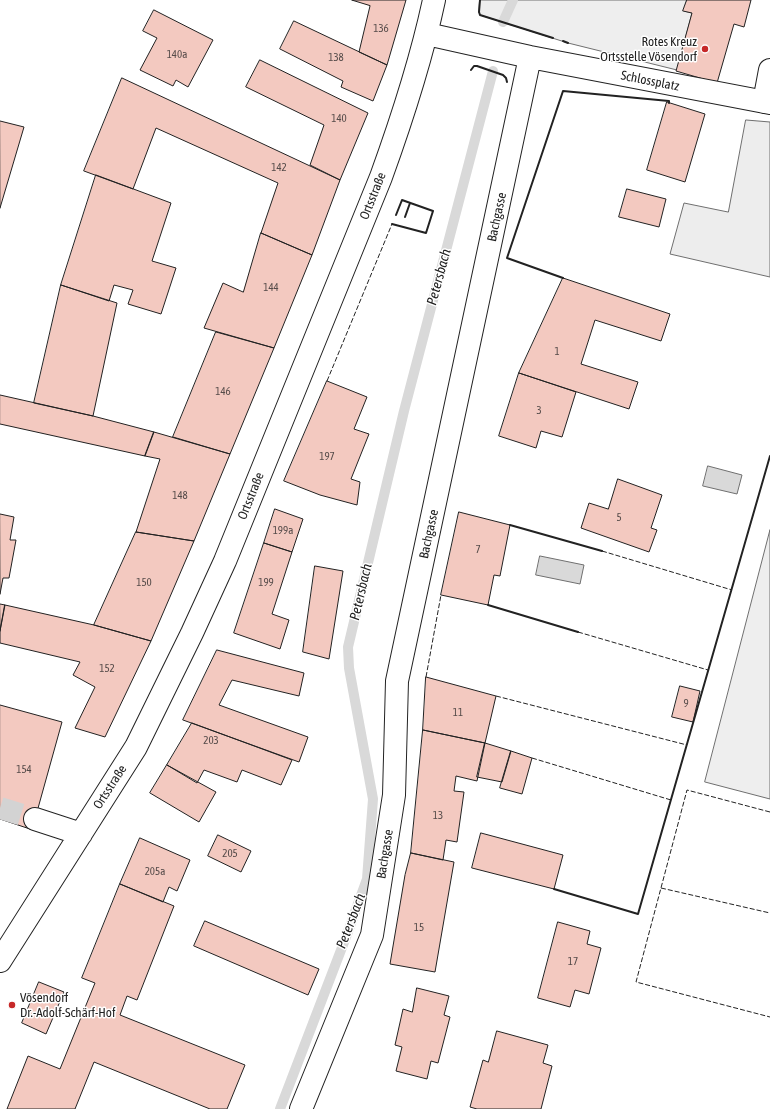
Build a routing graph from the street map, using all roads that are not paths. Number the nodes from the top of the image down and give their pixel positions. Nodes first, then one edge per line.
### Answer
1 (434, 0) edge
2 (427, 34) junction
3 (530, 57) junction
4 (770, 70) edge
5 (767, 103) edge
6 (35, 819) tunnel mouth
7 (81, 834) junction
8 (0, 961) edge
9 (301, 1109) edge

1 - 2 street, Ortsstraße
2 - 3 street
2 - 7 street, Ortsstraße
3 - 5 street, Schlossplatz
3 - 9 street, Bachgasse
4 - 5 street
6 - 7 street
7 - 8 street, Ortsstraße

